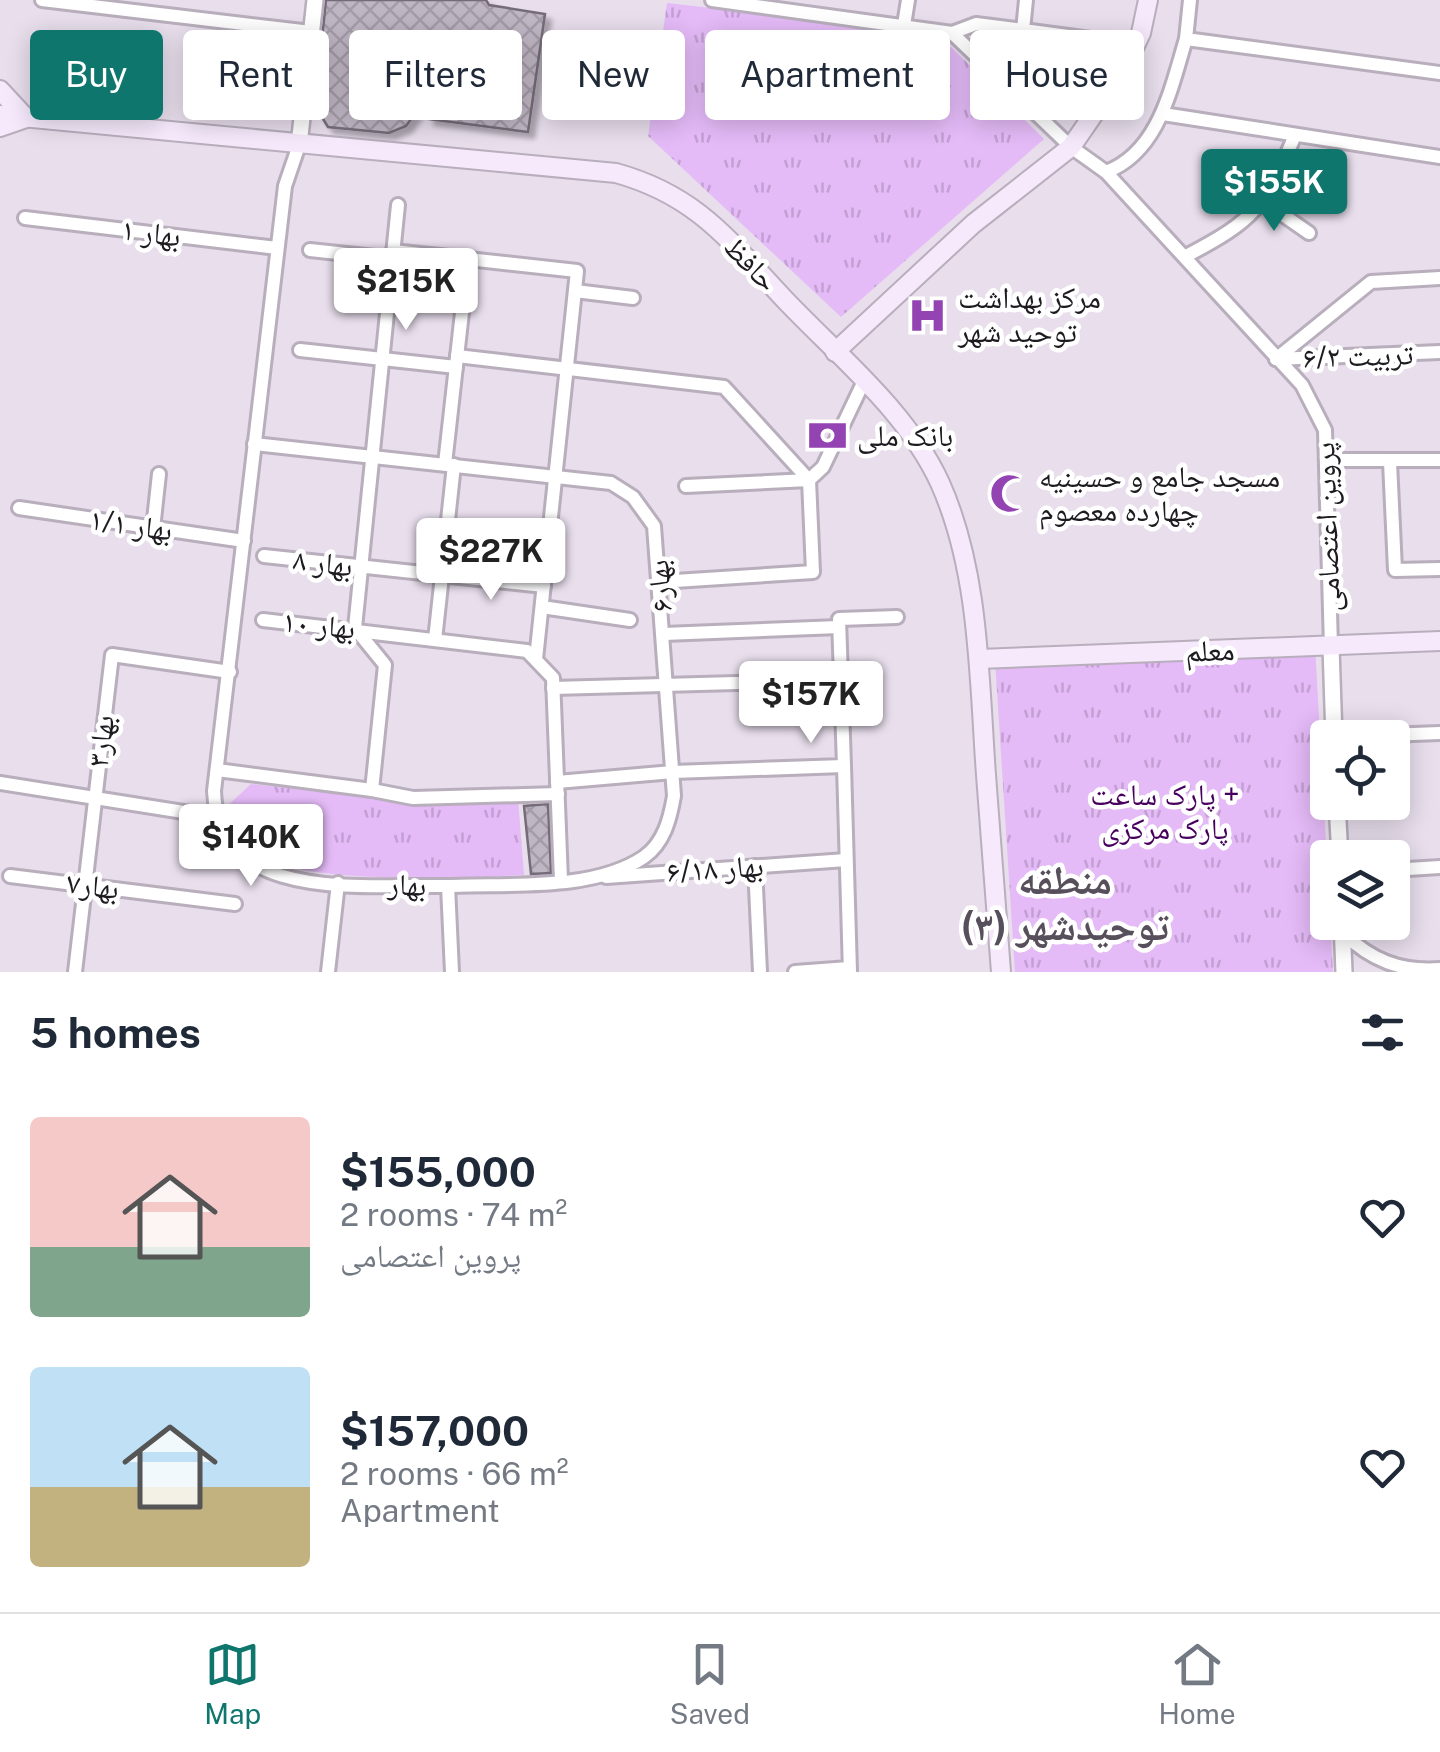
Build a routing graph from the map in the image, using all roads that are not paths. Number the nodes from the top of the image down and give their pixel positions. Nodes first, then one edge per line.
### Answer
1 (42, 0) edge
2 (316, 0) edge
3 (712, 0) edge
4 (908, 0) edge
5 (1026, 0) edge
6 (1148, 0) edge
7 (1190, 0) edge
8 (162, 6) edge
9 (806, 6) edge
10 (904, 25) junction
11 (300, 30) edge
12 (311, 30) edge
13 (1022, 30) joint
14 (952, 33) junction
15 (1186, 38) junction
16 (1440, 72) edge
17 (0, 90) edge
18 (1163, 114) junction
19 (0, 115) edge
20 (26, 118) junction
21 (301, 120) edge
22 (0, 127) edge
23 (1295, 135) junction
24 (298, 144) junction
25 (1071, 147) junction
26 (1440, 157) edge
27 (1106, 172) junction
28 (1263, 201) junction
29 (398, 205) dead end
30 (25, 218) dead end
31 (1309, 233) dead end
32 (277, 248) junction
33 (310, 250) dead end
34 (393, 255) junction
35 (1186, 256) junction
36 (468, 259) junction
37 (1440, 278) edge
38 (575, 292) junction
39 (633, 298) dead end
40 (300, 350) dead end
41 (835, 352) junction
42 (1440, 352) edge
43 (382, 358) junction
44 (1276, 359) junction
45 (457, 361) junction
46 (567, 368) junction
47 (864, 381) junction
48 (254, 444) junction
49 (371, 456) junction
50 (1328, 460) junction
51 (1440, 460) edge
52 (1390, 462) junction
53 (450, 464) junction
54 (159, 474) dead end
55 (556, 475) junction
56 (808, 480) junction
57 (686, 486) dead end
58 (18, 508) dead end
59 (153, 529) junction
60 (244, 541) junction
61 (264, 556) dead end
62 (360, 567) junction
63 (1440, 569) edge
64 (442, 578) junction
65 (660, 582) junction
66 (544, 586) junction
67 (542, 607) junction
68 (897, 616) dead end
69 (262, 620) dead end
70 (630, 620) dead end
71 (838, 627) junction
72 (355, 628) junction
73 (664, 634) junction
74 (434, 640) junction
75 (1440, 641) edge
76 (1330, 646) junction
77 (536, 659) junction
78 (979, 659) junction
79 (230, 672) junction
80 (840, 680) junction
81 (668, 683) junction
82 (553, 688) junction
83 (1333, 720) edge
84 (1440, 733) edge
85 (1410, 734) edge
86 (844, 766) junction
87 (217, 770) junction
88 (673, 772) junction
89 (0, 783) edge
90 (557, 788) junction
91 (372, 790) junction
92 (94, 796) junction
93 (215, 818) junction
94 (846, 860) junction
95 (755, 866) junction
96 (1440, 867) edge
97 (1410, 869) edge
98 (10, 876) dead end
99 (583, 878) junction
100 (561, 880) junction
101 (338, 883) junction
102 (83, 885) junction
103 (448, 886) junction
104 (234, 904) dead end
105 (1343, 940) edge
106 (1352, 940) edge
107 (1440, 969) edge
108 (850, 970) edge
109 (75, 972) edge
110 (328, 972) edge
111 (452, 972) edge
112 (760, 972) edge
113 (795, 972) edge
114 (1002, 972) edge
115 (1344, 972) edge

1 - 8 street
2 - 12 street
3 - 9 street
4 - 10 street
5 - 13 street
6 - 25 main road
7 - 15 street
8 - 11 street
9 - 10 street
10 - 14 street
13 - 14 street
14 - 25 street, پروین اعتصامی
15 - 16 street
15 - 18 street
17 - 20 main road
18 - 23 street
18 - 27 street
19 - 20 main road, حافظ
20 - 22 main road
20 - 24 main road, حافظ
21 - 24 street
23 - 26 street
23 - 28 street
24 - 32 street
24 - 41 main road, حافظ
25 - 27 street, پروین اعتصامی
25 - 41 main road
27 - 35 street, پروین اعتصامی
28 - 31 street
28 - 35 street
29 - 34 street
30 - 32 street, بهار ۱
32 - 48 street
33 - 34 street
34 - 36 street
34 - 43 street
35 - 44 street, پروین اعتصامی
36 - 38 street
36 - 45 street
37 - 44 street
38 - 39 street
38 - 46 street
40 - 43 street
41 - 47 main road, حافظ
42 - 44 street, تربیت ۶/۲
43 - 45 street
43 - 49 street
44 - 50 street, پروین اعتصامی
45 - 46 street
45 - 53 street
46 - 55 street
46 - 56 street
47 - 56 street
47 - 78 main road, حافظ
48 - 49 street, بهار۶
48 - 60 street
49 - 53 street, بهار۶
49 - 62 street
50 - 52 street
50 - 76 street, پروین اعتصامی
51 - 52 street
52 - 63 street
53 - 55 street, بهار۶
53 - 64 street
54 - 59 street
55 - 65 street, بهار۶
55 - 66 street
56 - 57 street
56 - 65 street
58 - 59 street, بهار ۱/۱
59 - 60 street, بهار ۱/۱
60 - 79 street
61 - 62 street, بهار ۸
62 - 64 street, بهار ۸
62 - 72 street
64 - 66 street, بهار ۸
64 - 74 street
65 - 73 street, بهار۶
66 - 67 street
67 - 70 street
67 - 77 street
68 - 71 street
69 - 72 street, بهار ۱۰
71 - 73 street
71 - 80 street
72 - 74 street, بهار ۱۰
72 - 91 street
73 - 81 street, بهار۶
74 - 77 street, بهار ۱۰
75 - 76 main road, معلم
76 - 78 main road, معلم
76 - 83 street
77 - 82 street
78 - 114 main road, حافظ
79 - 87 street
79 - 92 street, بهار۳
80 - 81 street
80 - 86 street
81 - 82 street
81 - 88 street, بهار۶
82 - 90 street
84 - 85 street
86 - 88 street
86 - 94 street
87 - 91 street
87 - 93 street
88 - 90 street
88 - 99 street, بهار۶
89 - 92 street
90 - 91 street
90 - 100 street
92 - 93 street
92 - 102 street, بهار۳
93 - 101 street, بهار
94 - 95 street, بهار ۶/۱۸
94 - 108 street
95 - 99 street, بهار ۶/۱۸
95 - 112 street
96 - 97 street
98 - 102 street, بهار۷
99 - 100 street, بهار۶
100 - 103 street, بهار۶
101 - 103 street, بهار
101 - 110 street
102 - 104 street, بهار۷
102 - 109 street, بهار۳
103 - 111 street, بهار
105 - 115 street
106 - 107 street
108 - 113 street

